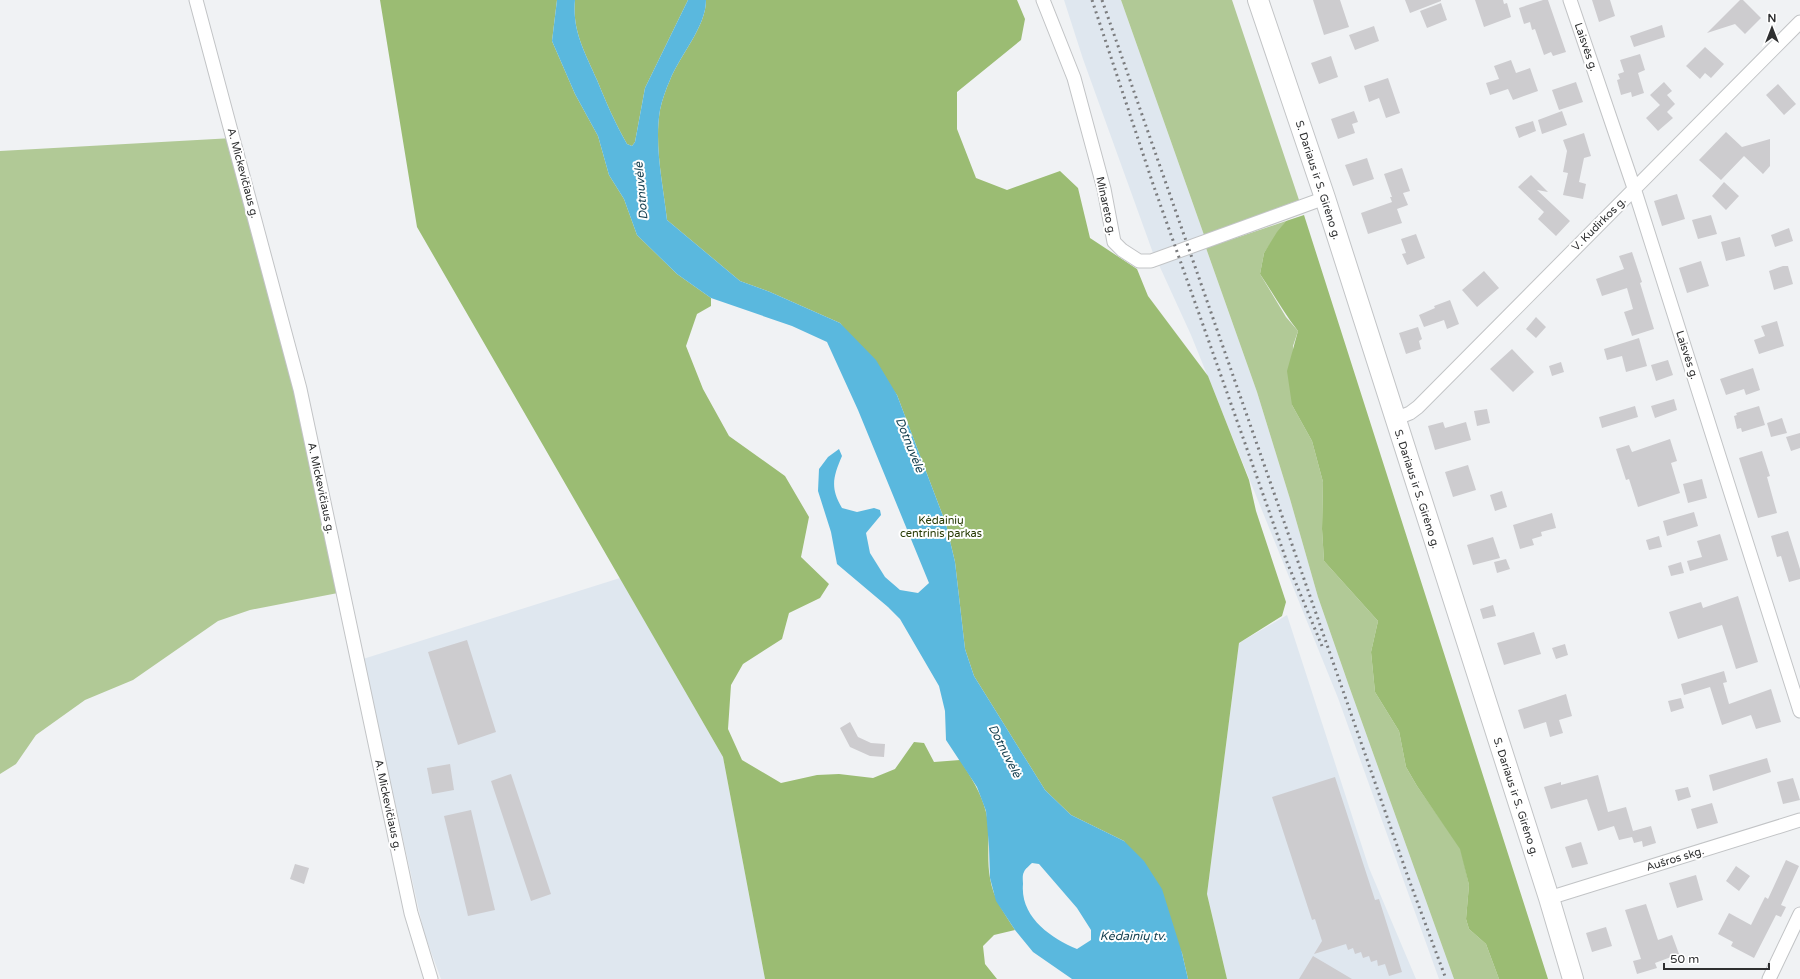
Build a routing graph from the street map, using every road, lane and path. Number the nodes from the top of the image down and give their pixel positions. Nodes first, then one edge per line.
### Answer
1 (196, 0) edge
2 (1042, 0) edge
3 (1258, 0) edge
4 (1570, 0) edge
5 (1800, 22) edge
6 (1634, 188) junction
7 (1325, 198) junction
8 (1395, 419) junction
9 (1800, 711) edge
10 (1800, 820) edge
11 (1549, 898) junction
12 (1800, 914) edge
13 (428, 977) edge
14 (1573, 979) edge
15 (1769, 979) edge

1 - 13 street, A. Mickevičiaus g.
2 - 7 street, Minareto g.
3 - 7 main road, S. Dariaus ir S. Girėno g.
4 - 6 street, Laisvės g.
5 - 6 street, V. Kudirkos g.
6 - 8 street, V. Kudirkos g.
6 - 9 street, Laisvės g.
7 - 8 main road, S. Dariaus ir S. Girėno g.
8 - 11 main road, S. Dariaus ir S. Girėno g.
10 - 11 street, Aušros skg.
11 - 14 main road, S. Dariaus ir S. Girėno g.
12 - 15 street

